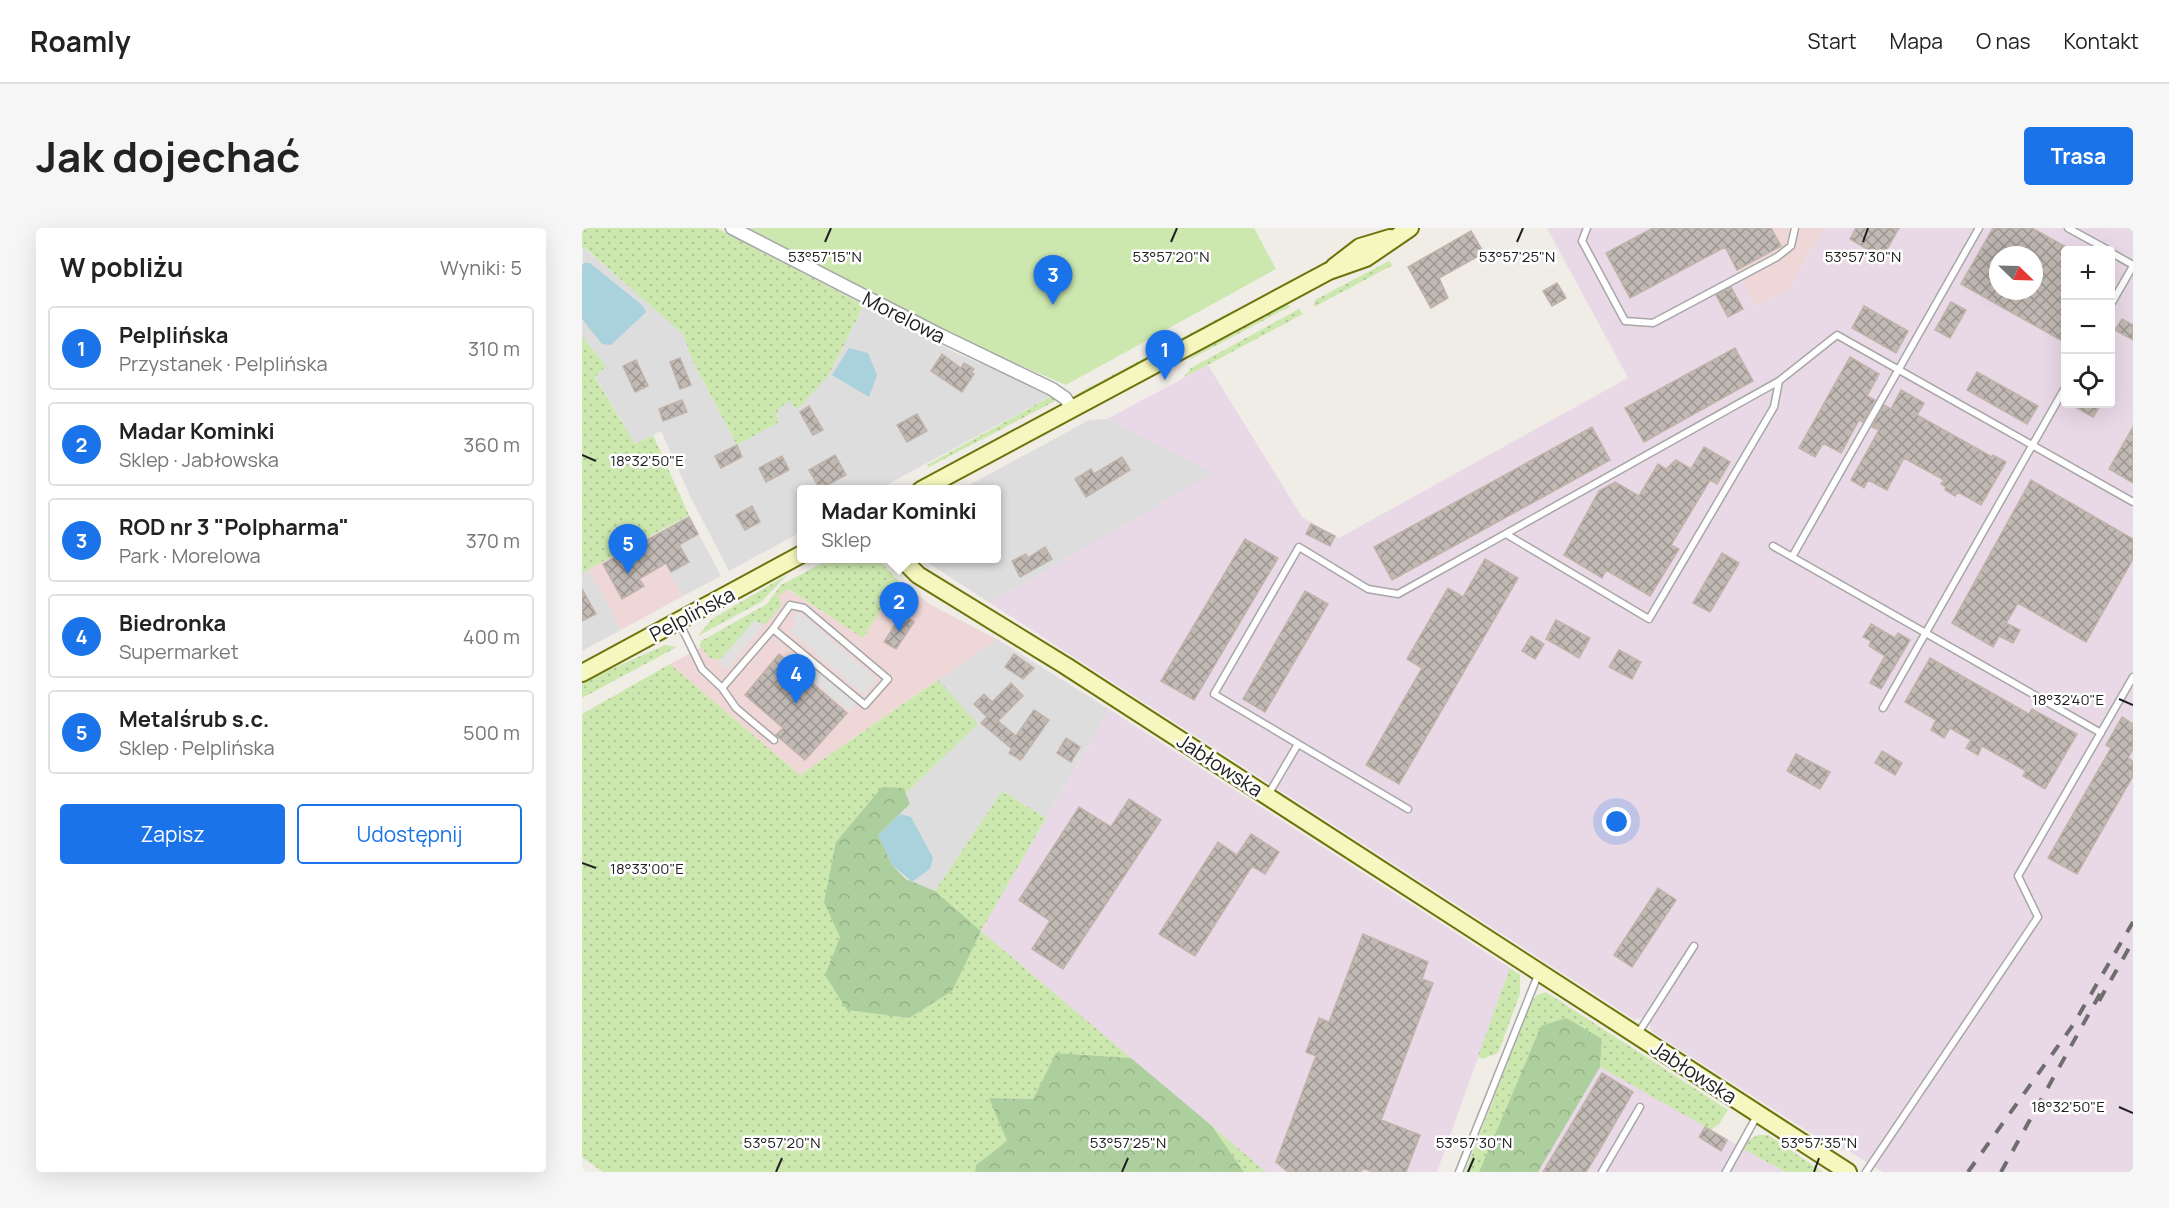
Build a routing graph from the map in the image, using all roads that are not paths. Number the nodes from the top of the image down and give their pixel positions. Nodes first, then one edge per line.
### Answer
1 (732, 228) edge
2 (1587, 228) edge
3 (1795, 228) edge
4 (1979, 228) edge
5 (2068, 228) edge
6 (1403, 232) edge
7 (2100, 246) edge
8 (2115, 255) edge
9 (2133, 266) edge
10 (2113, 300) edge
11 (1899, 370) junction
12 (1779, 381) junction
13 (2061, 395) edge
14 (1073, 408) junction
15 (2032, 444) junction
16 (929, 485) edge
17 (2133, 502) edge
18 (1506, 534) junction
19 (1773, 546) dead end
20 (797, 556) edge
21 (1792, 556) junction
22 (906, 563) edge
23 (679, 621) junction
24 (773, 629) junction
25 (1926, 631) junction
26 (582, 674) edge
27 (2133, 676) edge
28 (722, 688) junction
29 (1883, 708) dead end
30 (2101, 733) junction
31 (774, 740) dead end
32 (1298, 744) junction
33 (1268, 796) junction
34 (1408, 809) dead end
35 (1694, 946) dead end
36 (1539, 972) junction
37 (1637, 1035) junction
38 (1640, 1107) dead end
39 (1758, 1114) junction
40 (1459, 1172) edge
41 (1602, 1172) edge
42 (1726, 1172) edge
43 (1848, 1172) edge
44 (1866, 1172) edge

1 - 14 street, Morelowa
2 - 3 lane
4 - 11 lane
5 - 7 lane
6 - 14 main road
8 - 9 lane
9 - 10 lane
11 - 12 lane
11 - 15 lane
11 - 21 lane
12 - 18 lane
12 - 18 lane
13 - 15 lane
14 - 16 main road
15 - 17 lane
15 - 25 lane
18 - 32 lane
19 - 21 lane
20 - 23 main road, Pelplińska
21 - 25 lane
22 - 33 main road, Jabłowska
23 - 26 main road, Pelplińska
23 - 28 lane
24 - 24 lane
24 - 28 lane
25 - 29 lane
25 - 30 lane
27 - 30 lane
28 - 31 lane
30 - 44 lane
32 - 33 lane
32 - 34 lane
33 - 36 main road, Jabłowska
35 - 37 lane
36 - 37 main road, Jabłowska
36 - 40 lane
37 - 39 main road, Jabłowska
38 - 41 lane
39 - 42 lane
39 - 43 main road, Jabłowska

